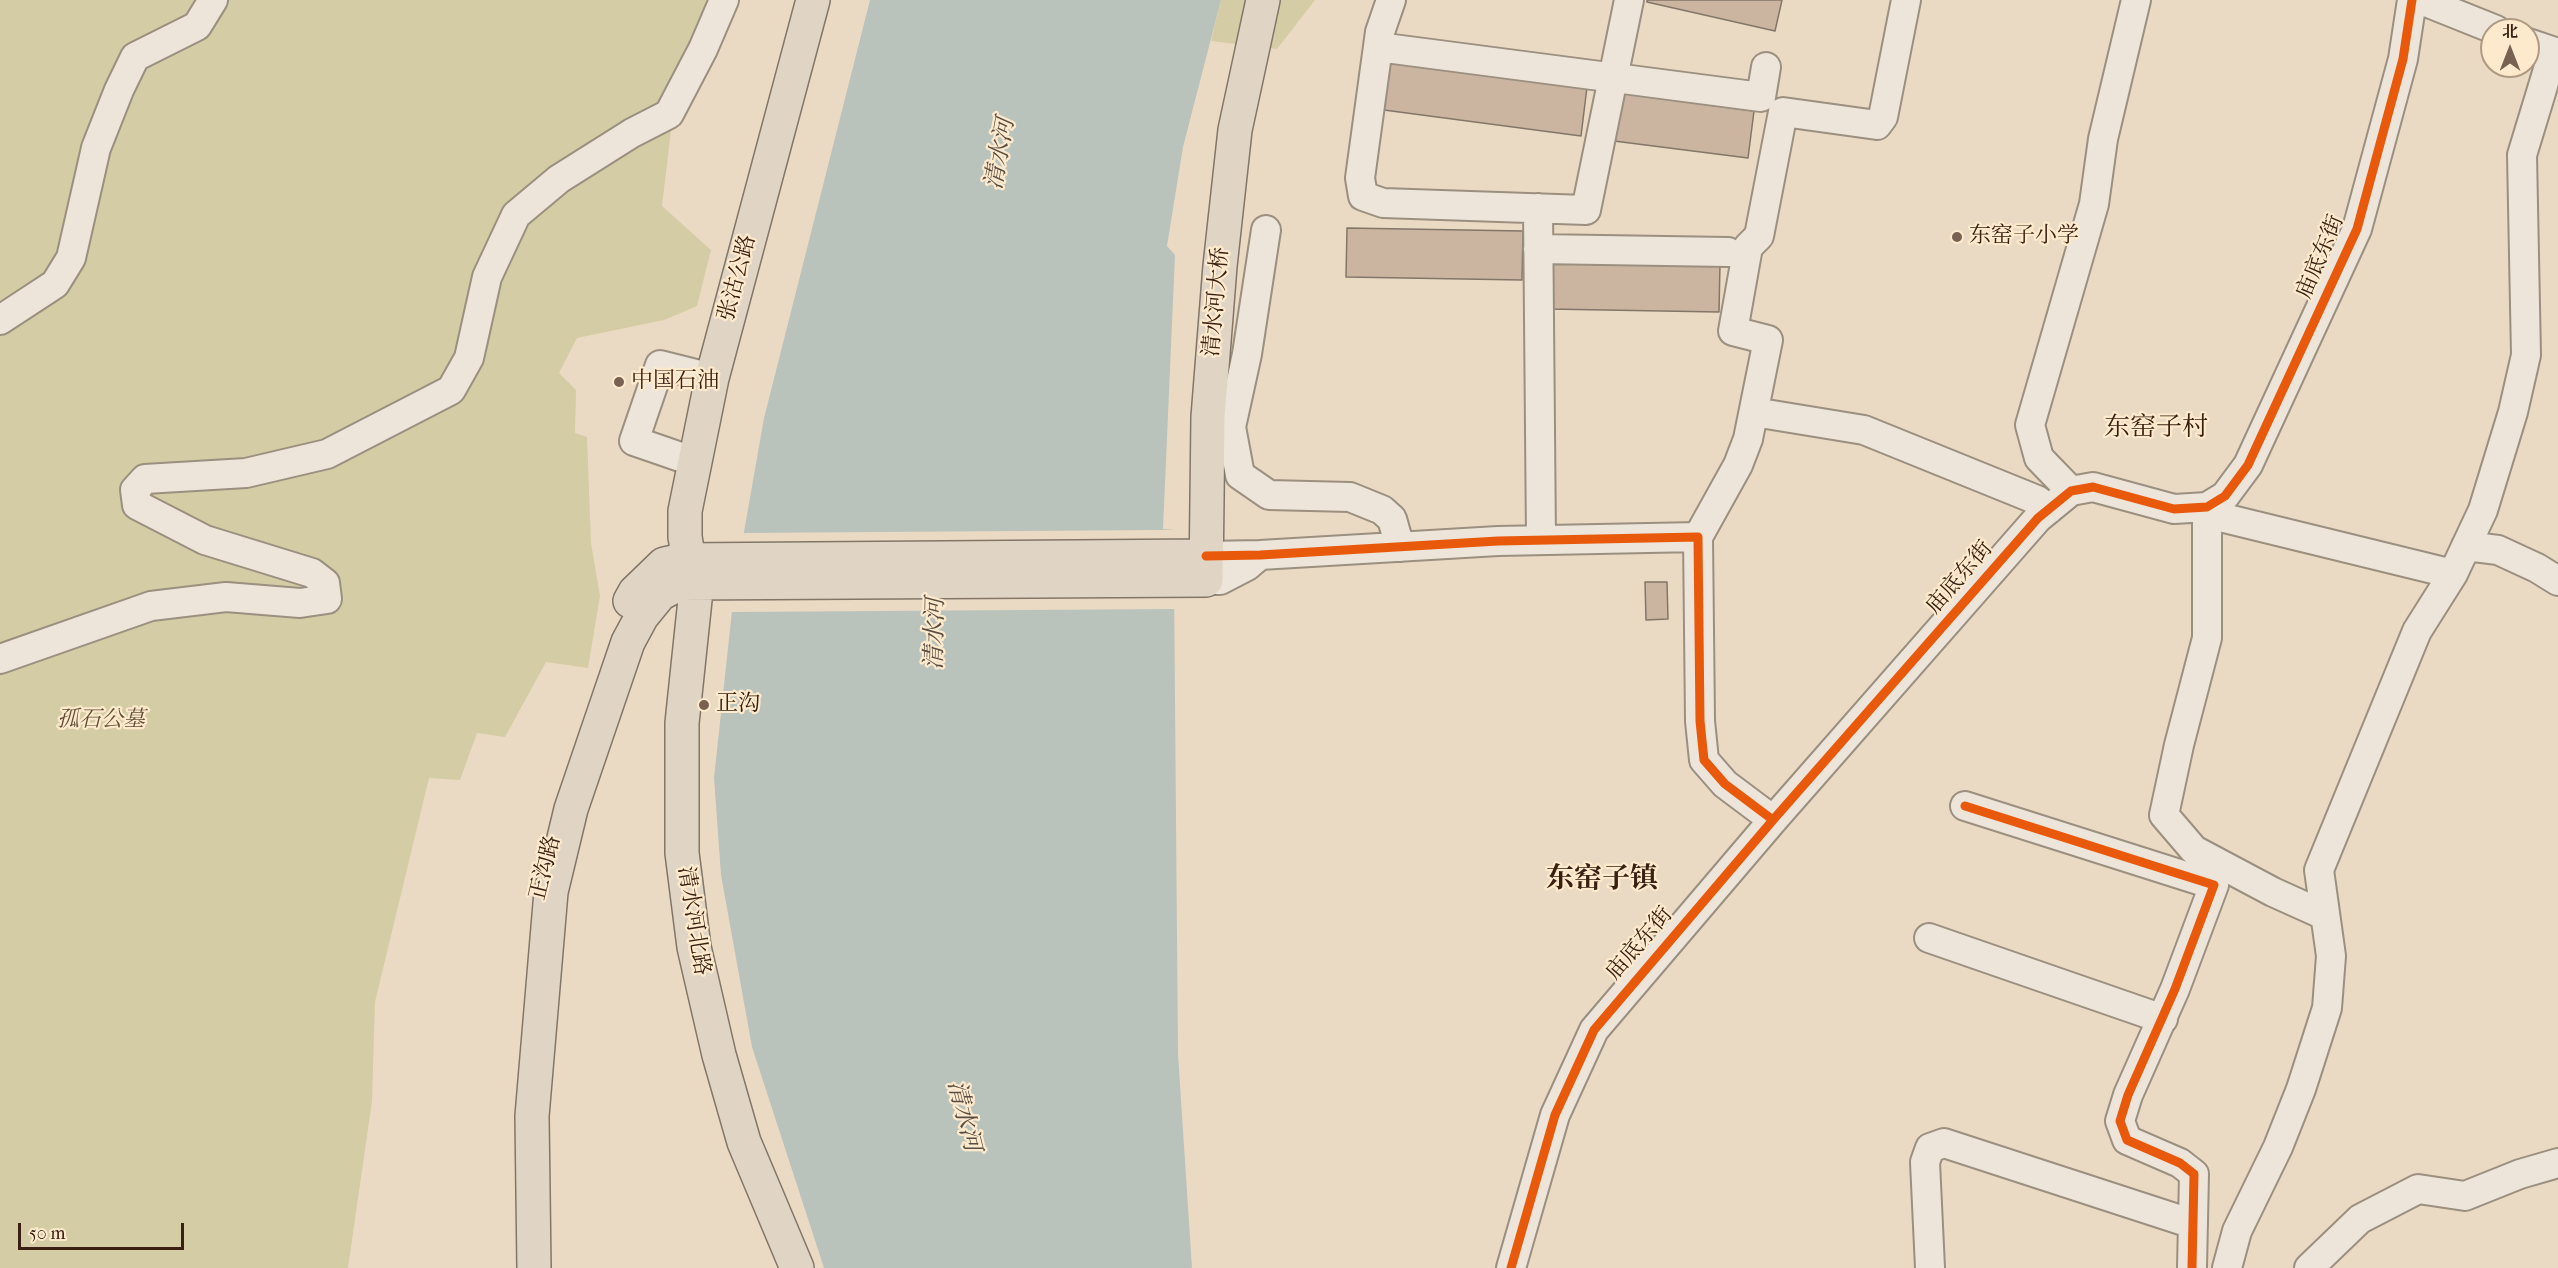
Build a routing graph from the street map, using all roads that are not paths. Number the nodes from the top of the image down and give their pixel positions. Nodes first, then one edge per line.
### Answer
1 (213, 0) edge
2 (724, 0) edge
3 (813, 0) edge
4 (1263, 0) edge
5 (1391, 0) edge
6 (1629, 0) edge
7 (1906, 0) edge
8 (2136, 0) edge
9 (2412, 0) edge
10 (2421, 0) edge
11 (2480, 24) edge
12 (1378, 47) junction
13 (2546, 50) edge
14 (1766, 67) dead end
15 (1613, 79) junction
16 (1538, 208) junction
17 (1266, 230) dead end
18 (1538, 249) junction
19 (1728, 252) dead end
20 (0, 320) edge
21 (712, 378) junction
22 (1754, 412) junction
23 (695, 462) junction
24 (2071, 491) junction
25 (2206, 507) junction
26 (2049, 509) junction
27 (1698, 537) junction
28 (1541, 540) junction
29 (2466, 546) junction
30 (1400, 547) junction
31 (1193, 560) junction
32 (690, 569) junction
33 (2453, 574) junction
34 (2558, 581) edge
35 (0, 659) edge
36 (1965, 806) dead end
37 (1773, 820) junction
38 (2324, 915) junction
39 (1929, 938) dead end
40 (2163, 1019) junction
41 (2558, 1163) edge
42 (2193, 1224) junction
43 (518, 1268) edge
44 (534, 1268) edge
45 (781, 1268) edge
46 (797, 1268) edge
47 (1511, 1268) edge
48 (1930, 1268) edge
49 (2192, 1268) edge
50 (2227, 1268) edge
51 (2309, 1268) edge

1 - 20 street
2 - 35 street
3 - 21 main road, 张沽公路
4 - 31 main road, 清水河大桥
5 - 12 street
6 - 15 street
7 - 22 street
8 - 24 street
9 - 25 street, 庙底东街
10 - 11 street
12 - 15 street
12 - 16 street
13 - 29 street
14 - 15 street
15 - 16 street
16 - 18 street
17 - 30 street
18 - 19 street
18 - 28 street
21 - 23 main road, 张沽公路
21 - 23 street
22 - 26 street
22 - 27 street
23 - 32 main road, 张沽公路
24 - 25 street
24 - 26 street, 庙底东街
25 - 33 street
25 - 38 street
26 - 37 street, 庙底东街
27 - 28 street
27 - 37 street
28 - 30 street
29 - 33 street
29 - 34 street
30 - 31 street
31 - 32 main road, 正沟路
32 - 43 main road, 正沟路
32 - 44 main road, 正沟路
32 - 45 main road, 清水河北路
32 - 46 main road, 清水河北路
33 - 38 street
36 - 40 street
37 - 47 street, 庙底东街
38 - 50 street
39 - 40 street
40 - 42 street
41 - 51 street
42 - 48 street
42 - 49 street

